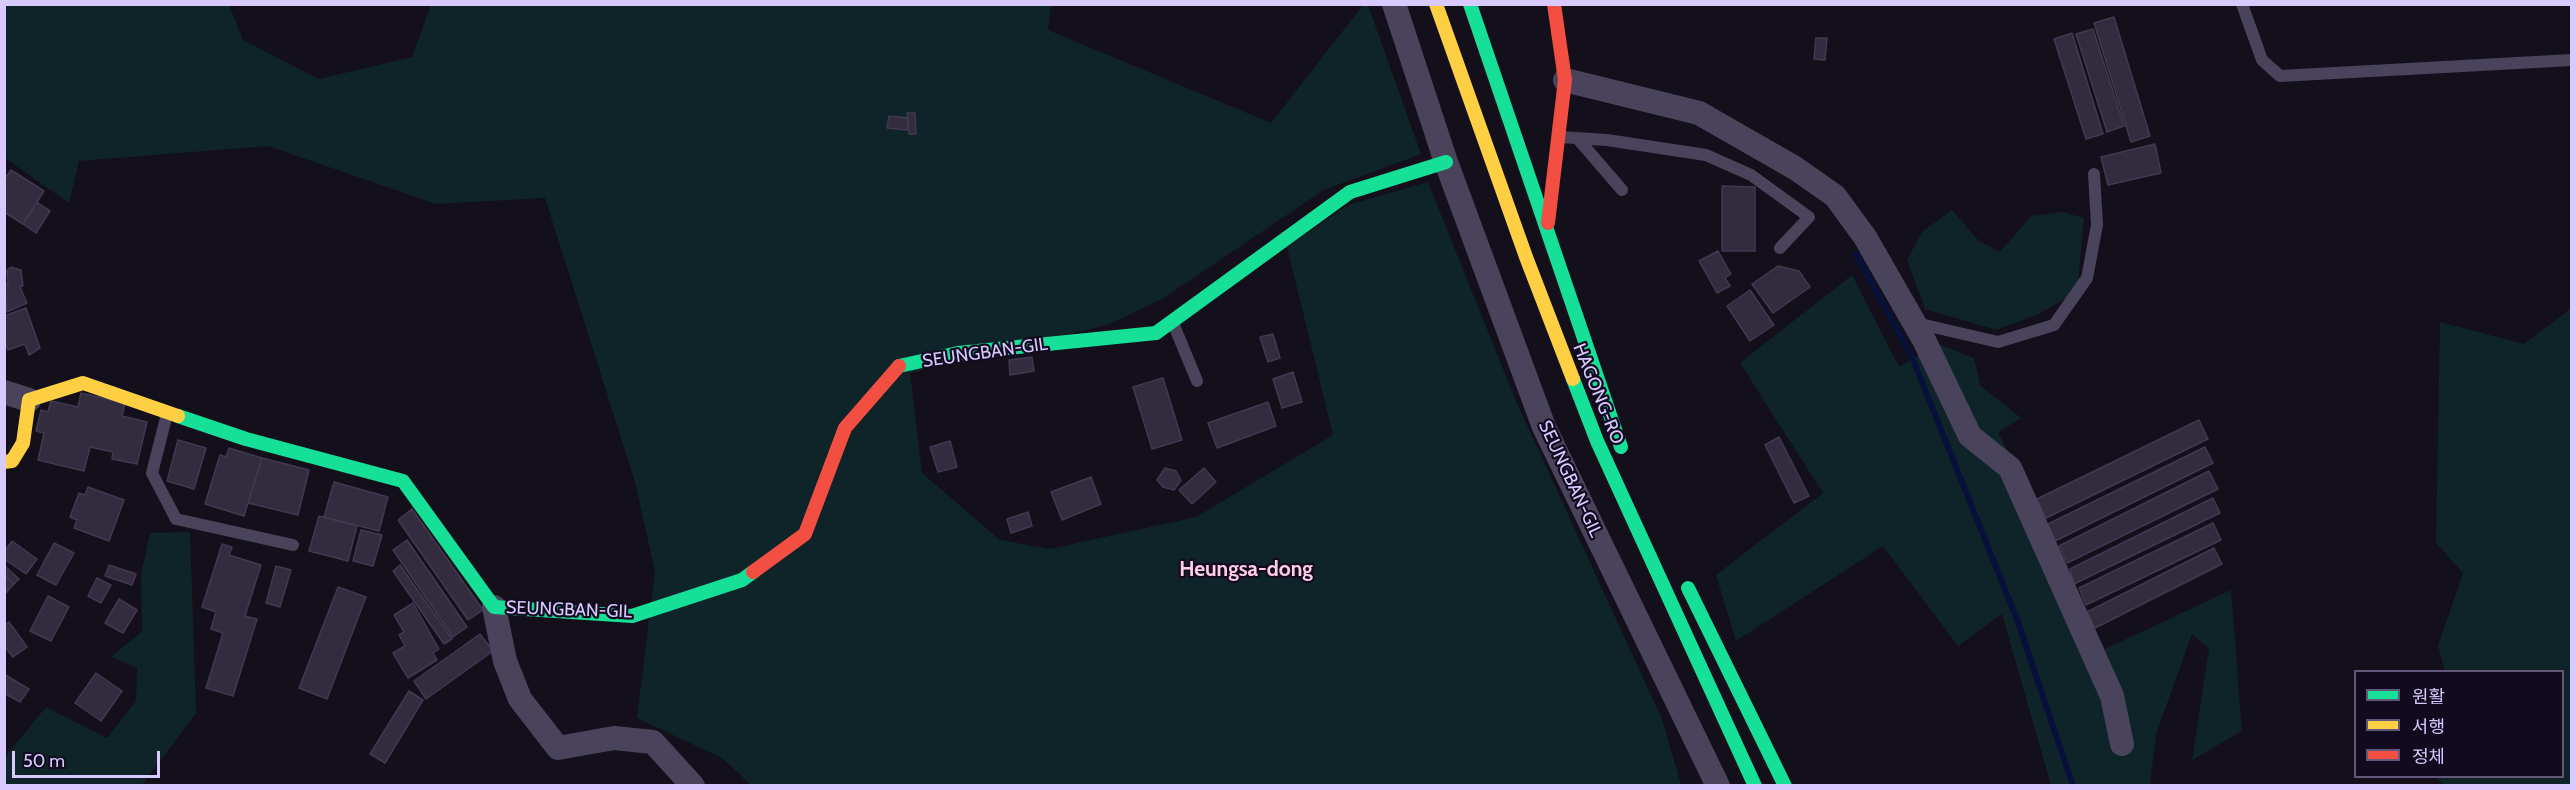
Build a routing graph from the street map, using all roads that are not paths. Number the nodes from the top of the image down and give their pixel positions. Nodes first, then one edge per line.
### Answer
1 (1394, 4) edge
2 (1436, 4) edge
3 (1470, 4) edge
4 (1554, 4) edge
5 (2242, 4) edge
6 (2571, 60) edge
7 (1565, 80) junction
8 (1558, 137) junction
9 (1578, 138) junction
10 (1446, 162) junction
11 (2094, 174) dead end
12 (1622, 190) dead end
13 (1547, 230) junction
14 (1780, 248) dead end
15 (1172, 322) junction
16 (1915, 323) junction
17 (1197, 381) dead end
18 (4, 392) edge
19 (29, 400) junction
20 (167, 413) junction
21 (4, 462) edge
22 (1627, 462) dead end
23 (293, 545) dead end
24 (1681, 574) dead end
25 (494, 607) junction
26 (2122, 744) dead end
27 (693, 786) edge
28 (1718, 786) edge
29 (1755, 786) edge
30 (1785, 786) edge

1 - 10 street, SEUNGBAN-GIL
2 - 29 street, HAGONG-RO
3 - 13 street, HAGONG-RO
4 - 7 street
5 - 6 lane
7 - 8 street
7 - 16 street
8 - 9 lane
8 - 13 street
9 - 12 lane
9 - 14 lane
10 - 15 street, SEUNGBAN-GIL
10 - 28 street, SEUNGBAN-GIL
11 - 16 lane
13 - 22 street, HAGONG-RO
15 - 17 lane
15 - 25 street, SEUNGBAN-GIL
16 - 26 street
18 - 19 street
19 - 20 street, SEUNGBAN-GIL
19 - 21 street
20 - 23 lane
20 - 25 street, SEUNGBAN-GIL
24 - 30 street
25 - 27 street

